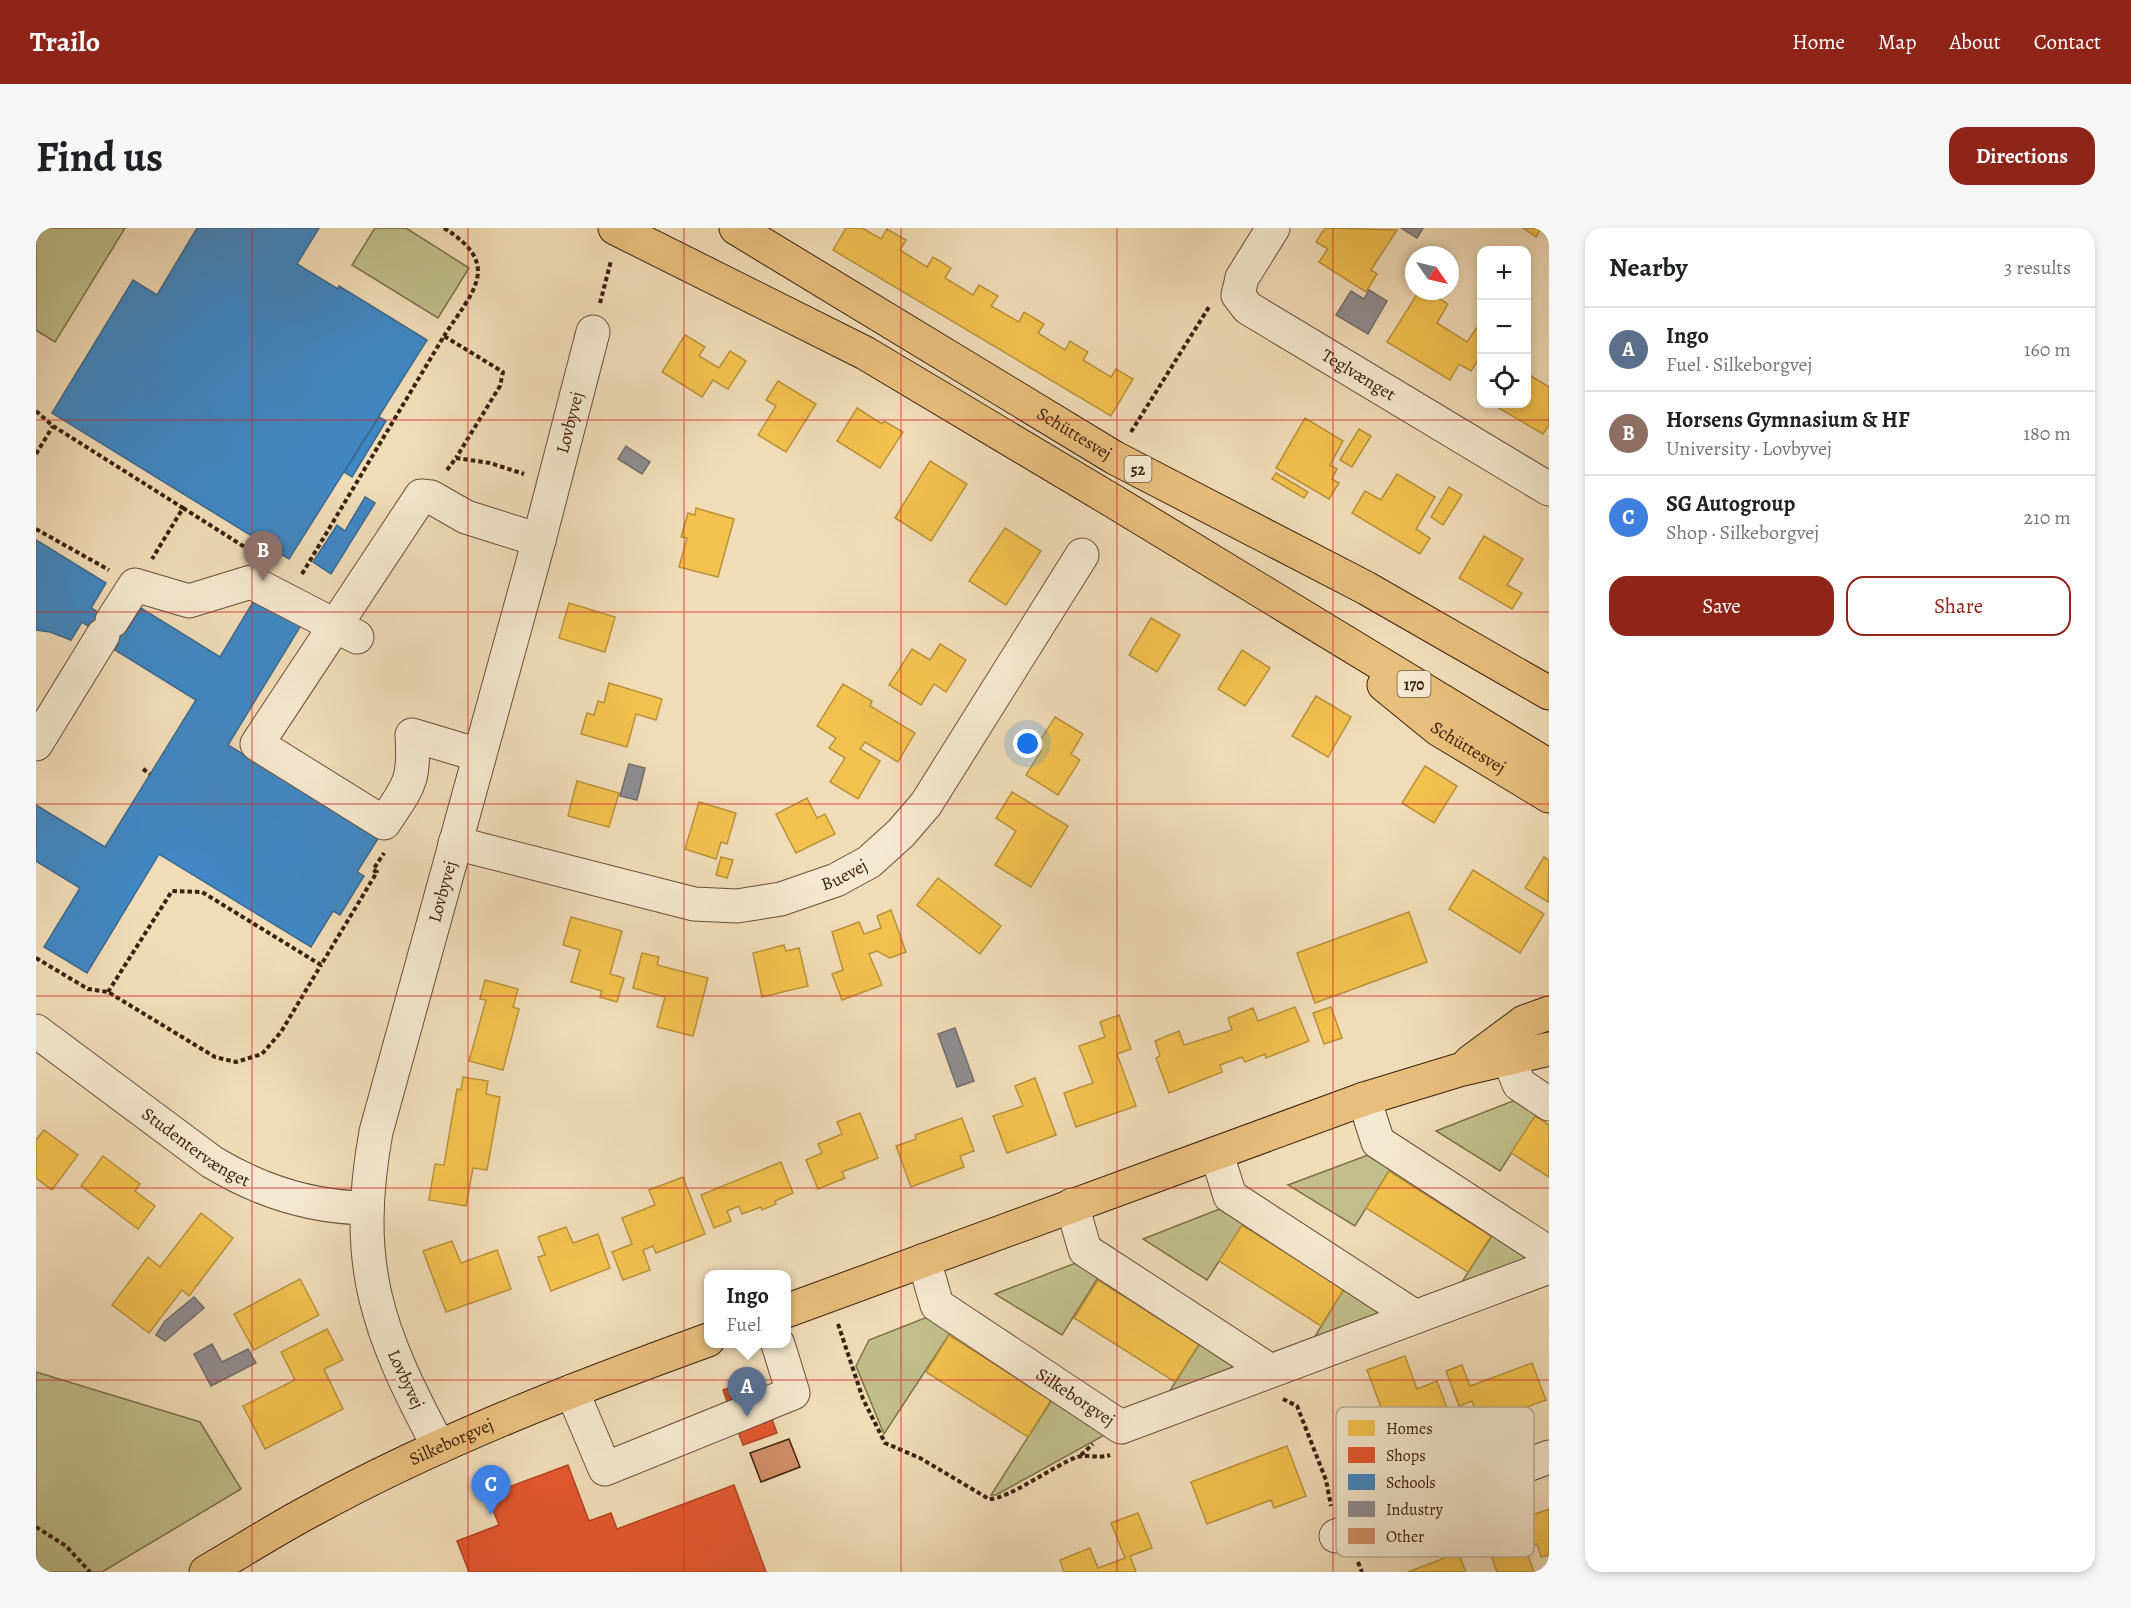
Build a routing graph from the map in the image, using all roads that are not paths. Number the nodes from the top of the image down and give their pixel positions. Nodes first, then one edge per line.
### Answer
1 (736, 228) edge
2 (1273, 228) edge
3 (618, 229) edge
4 (593, 332) road end
5 (1549, 489) edge
6 (539, 540) junction
7 (1082, 555) dead end
8 (1280, 602) junction
9 (346, 631) junction
10 (1549, 693) edge
11 (36, 744) edge
12 (479, 755) junction
13 (1549, 766) edge
14 (1549, 796) edge
15 (455, 843) junction
16 (1549, 1013) edge
17 (40, 1042) edge
18 (1549, 1049) edge
19 (1509, 1059) junction
20 (1459, 1070) junction
21 (1364, 1099) junction
22 (1549, 1104) edge
23 (1217, 1155) junction
24 (1072, 1205) junction
25 (365, 1209) junction
26 (1549, 1252) edge
27 (924, 1260) junction
28 (1549, 1267) edge
29 (791, 1309) edge
30 (1414, 1316) junction
31 (704, 1342) edge
32 (779, 1348) edge
33 (1269, 1370) junction
34 (572, 1391) junction
35 (440, 1447) junction
36 (1549, 1457) edge
37 (1534, 1463) edge
38 (206, 1572) edge

1 - 10 main road, Schüttesvej / 52
2 - 5 street, Teglvænget
3 - 8 main road, Schüttesvej / 52
4 - 6 street, Lovbyvej
6 - 9 street
6 - 12 street, Lovbyvej
7 - 15 street, Buevej
8 - 13 main road, Schüttesvej / 170
8 - 14 main road, Schüttesvej
9 - 11 street
9 - 12 street
12 - 15 street, Lovbyvej
15 - 25 street, Lovbyvej
16 - 20 main road
17 - 25 street, Studentervænget
18 - 19 main road
19 - 20 main road
19 - 22 street
20 - 21 main road
21 - 23 main road
21 - 26 street
23 - 24 main road
23 - 30 street
24 - 27 main road
24 - 33 street
25 - 35 street, Lovbyvej
27 - 29 main road
27 - 33 street, Silkeborgvej
28 - 30 street, Silkeborgvej
30 - 33 street, Silkeborgvej
31 - 34 main road, Silkeborgvej
32 - 34 street
34 - 35 main road, Silkeborgvej
35 - 38 main road, Silkeborgvej
36 - 37 street

